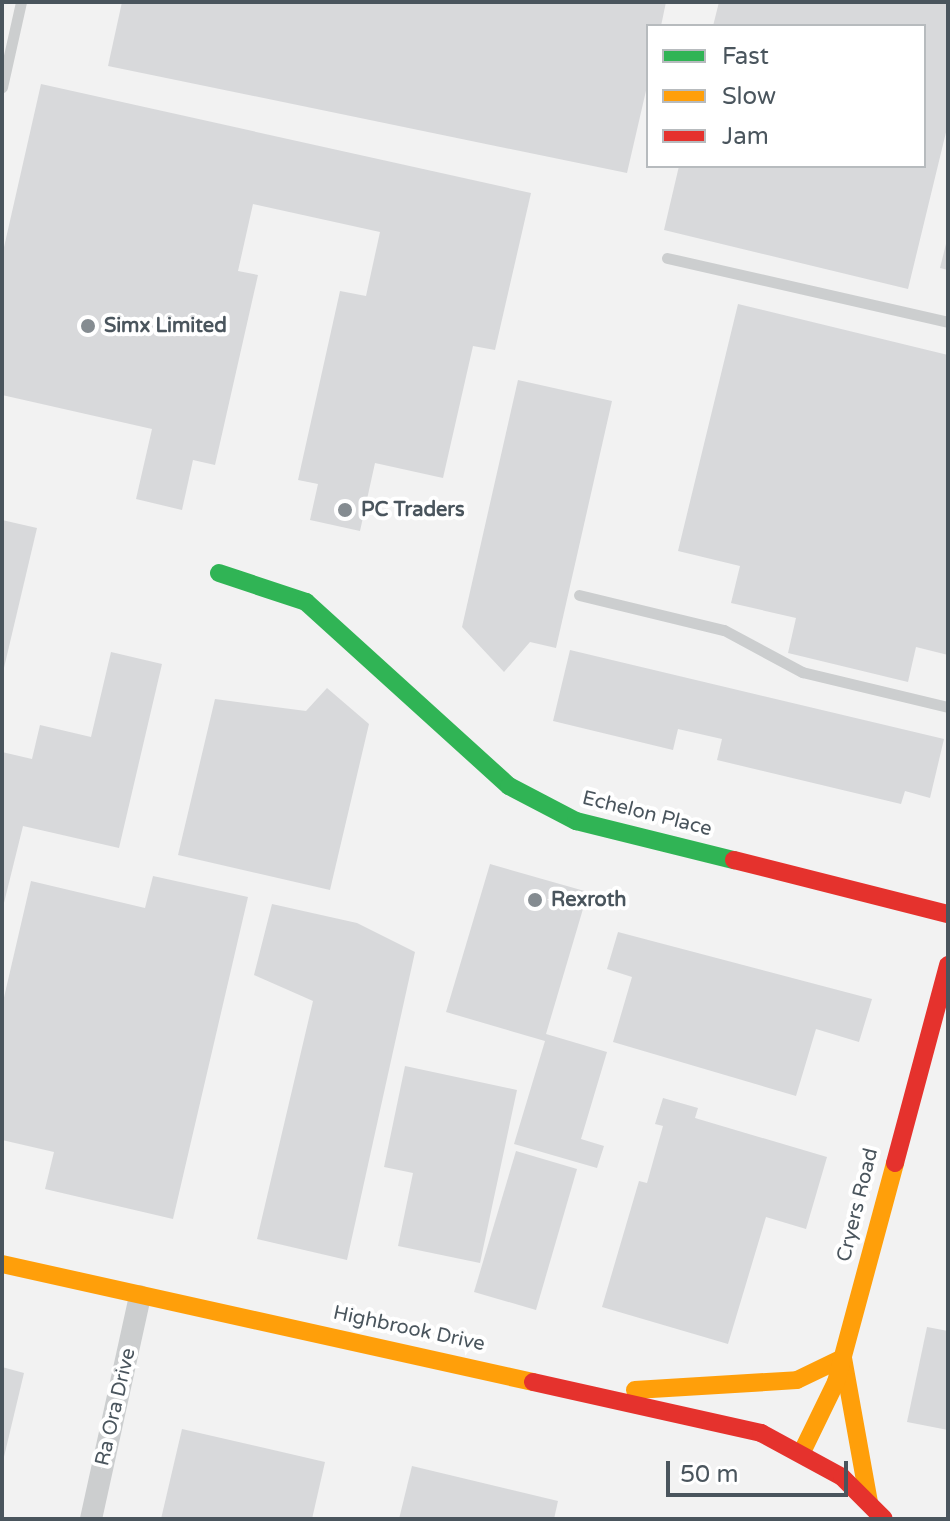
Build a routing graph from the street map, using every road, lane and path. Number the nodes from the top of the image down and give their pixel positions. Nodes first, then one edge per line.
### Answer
1 (21, 2) edge
2 (2, 87) edge
3 (667, 258) dead end
4 (948, 322) edge
5 (219, 573) dead end
6 (579, 595) dead end
7 (948, 707) edge
8 (948, 914) edge
9 (948, 965) edge
10 (2, 1264) edge
11 (140, 1296) junction
12 (843, 1358) junction
13 (602, 1392) junction
14 (802, 1452) junction
15 (869, 1502) junction
16 (91, 1519) edge
17 (884, 1519) edge

1 - 2 lane
3 - 4 lane
5 - 8 main road, Echelon Place
6 - 7 lane
9 - 12 main road, Cryers Road
10 - 11 main road, Highbrook Drive
11 - 13 main road, Highbrook Drive
11 - 16 street, Ra Ora Drive
12 - 13 main road
12 - 14 main road, Cryers Road
12 - 15 main road
13 - 14 main road, Highbrook Drive
14 - 15 main road, Highbrook Drive
15 - 17 main road, Highbrook Drive

